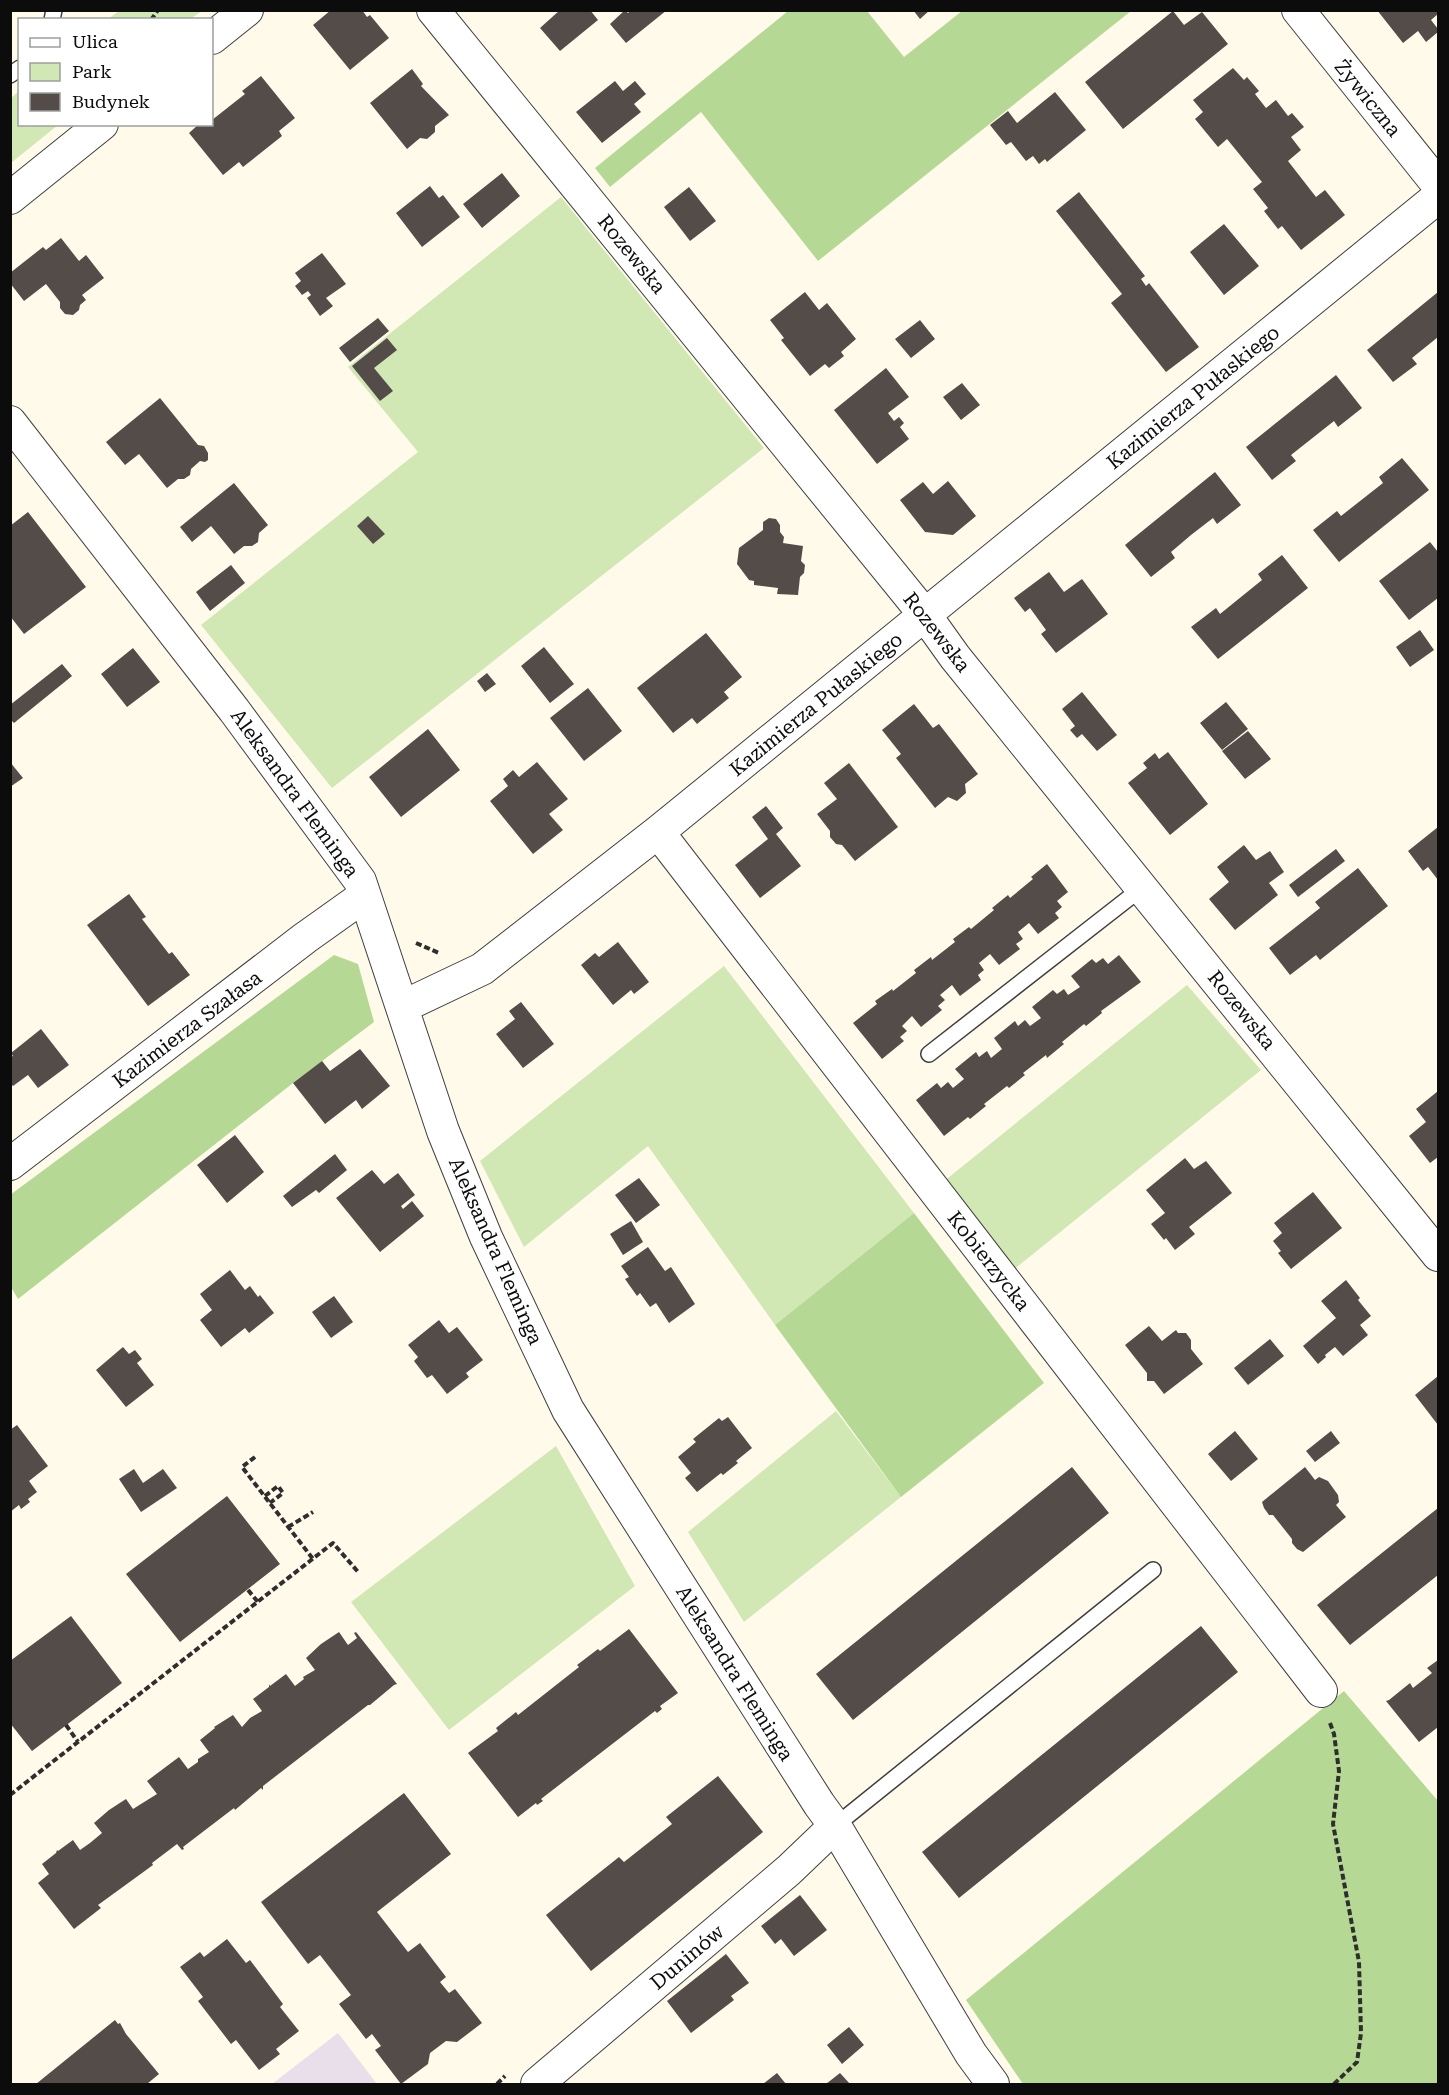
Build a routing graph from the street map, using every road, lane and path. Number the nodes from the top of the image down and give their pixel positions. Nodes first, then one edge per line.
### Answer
1 (247, 10) edge
2 (433, 10) edge
3 (1298, 10) edge
4 (213, 37) edge
5 (100, 126) edge
6 (1438, 185) edge
7 (1438, 197) edge
8 (10, 198) edge
9 (10, 422) edge
10 (926, 615) junction
11 (658, 831) junction
12 (1143, 887) junction
13 (364, 896) junction
14 (412, 941) dead end
15 (440, 953) dead end
16 (402, 1007) junction
17 (929, 1054) dead end
18 (10, 1164) edge
19 (1438, 1255) edge
20 (255, 1457) dead end
21 (265, 1496) junction
22 (270, 1503) junction
23 (313, 1512) dead end
24 (288, 1527) junction
25 (313, 1559) junction
26 (1153, 1570) dead end
27 (360, 1573) dead end
28 (248, 1590) dead end
29 (258, 1602) junction
30 (1316, 1684) joint
31 (66, 1725) dead end
32 (78, 1742) junction
33 (10, 1795) edge
34 (835, 1826) junction
35 (537, 2085) edge
36 (993, 2085) edge
37 (1334, 2085) edge

1 - 4 street
2 - 10 street, Rozewska
3 - 6 street, Żywiczna
5 - 8 street
7 - 10 street, Kazimierza Pułaskiego
9 - 13 street, Aleksandra Fleminga
10 - 11 street, Kazimierza Pułaskiego
10 - 12 street, Rozewska
11 - 16 street, Kazimierza Pułaskiego
11 - 30 street, Kobierzycka
12 - 17 lane
12 - 19 street, Rozewska
13 - 16 street, Aleksandra Fleminga
13 - 18 street, Kazimierza Szałasa
14 - 15 path
16 - 34 street, Aleksandra Fleminga
20 - 21 path
21 - 22 path
21 - 22 path
22 - 24 path
23 - 24 path
24 - 25 path
25 - 27 path
25 - 29 path
26 - 34 lane
28 - 29 path
29 - 32 path
30 - 37 path
31 - 32 path
32 - 33 path
34 - 35 street, Duninów
34 - 36 street, Aleksandra Fleminga

